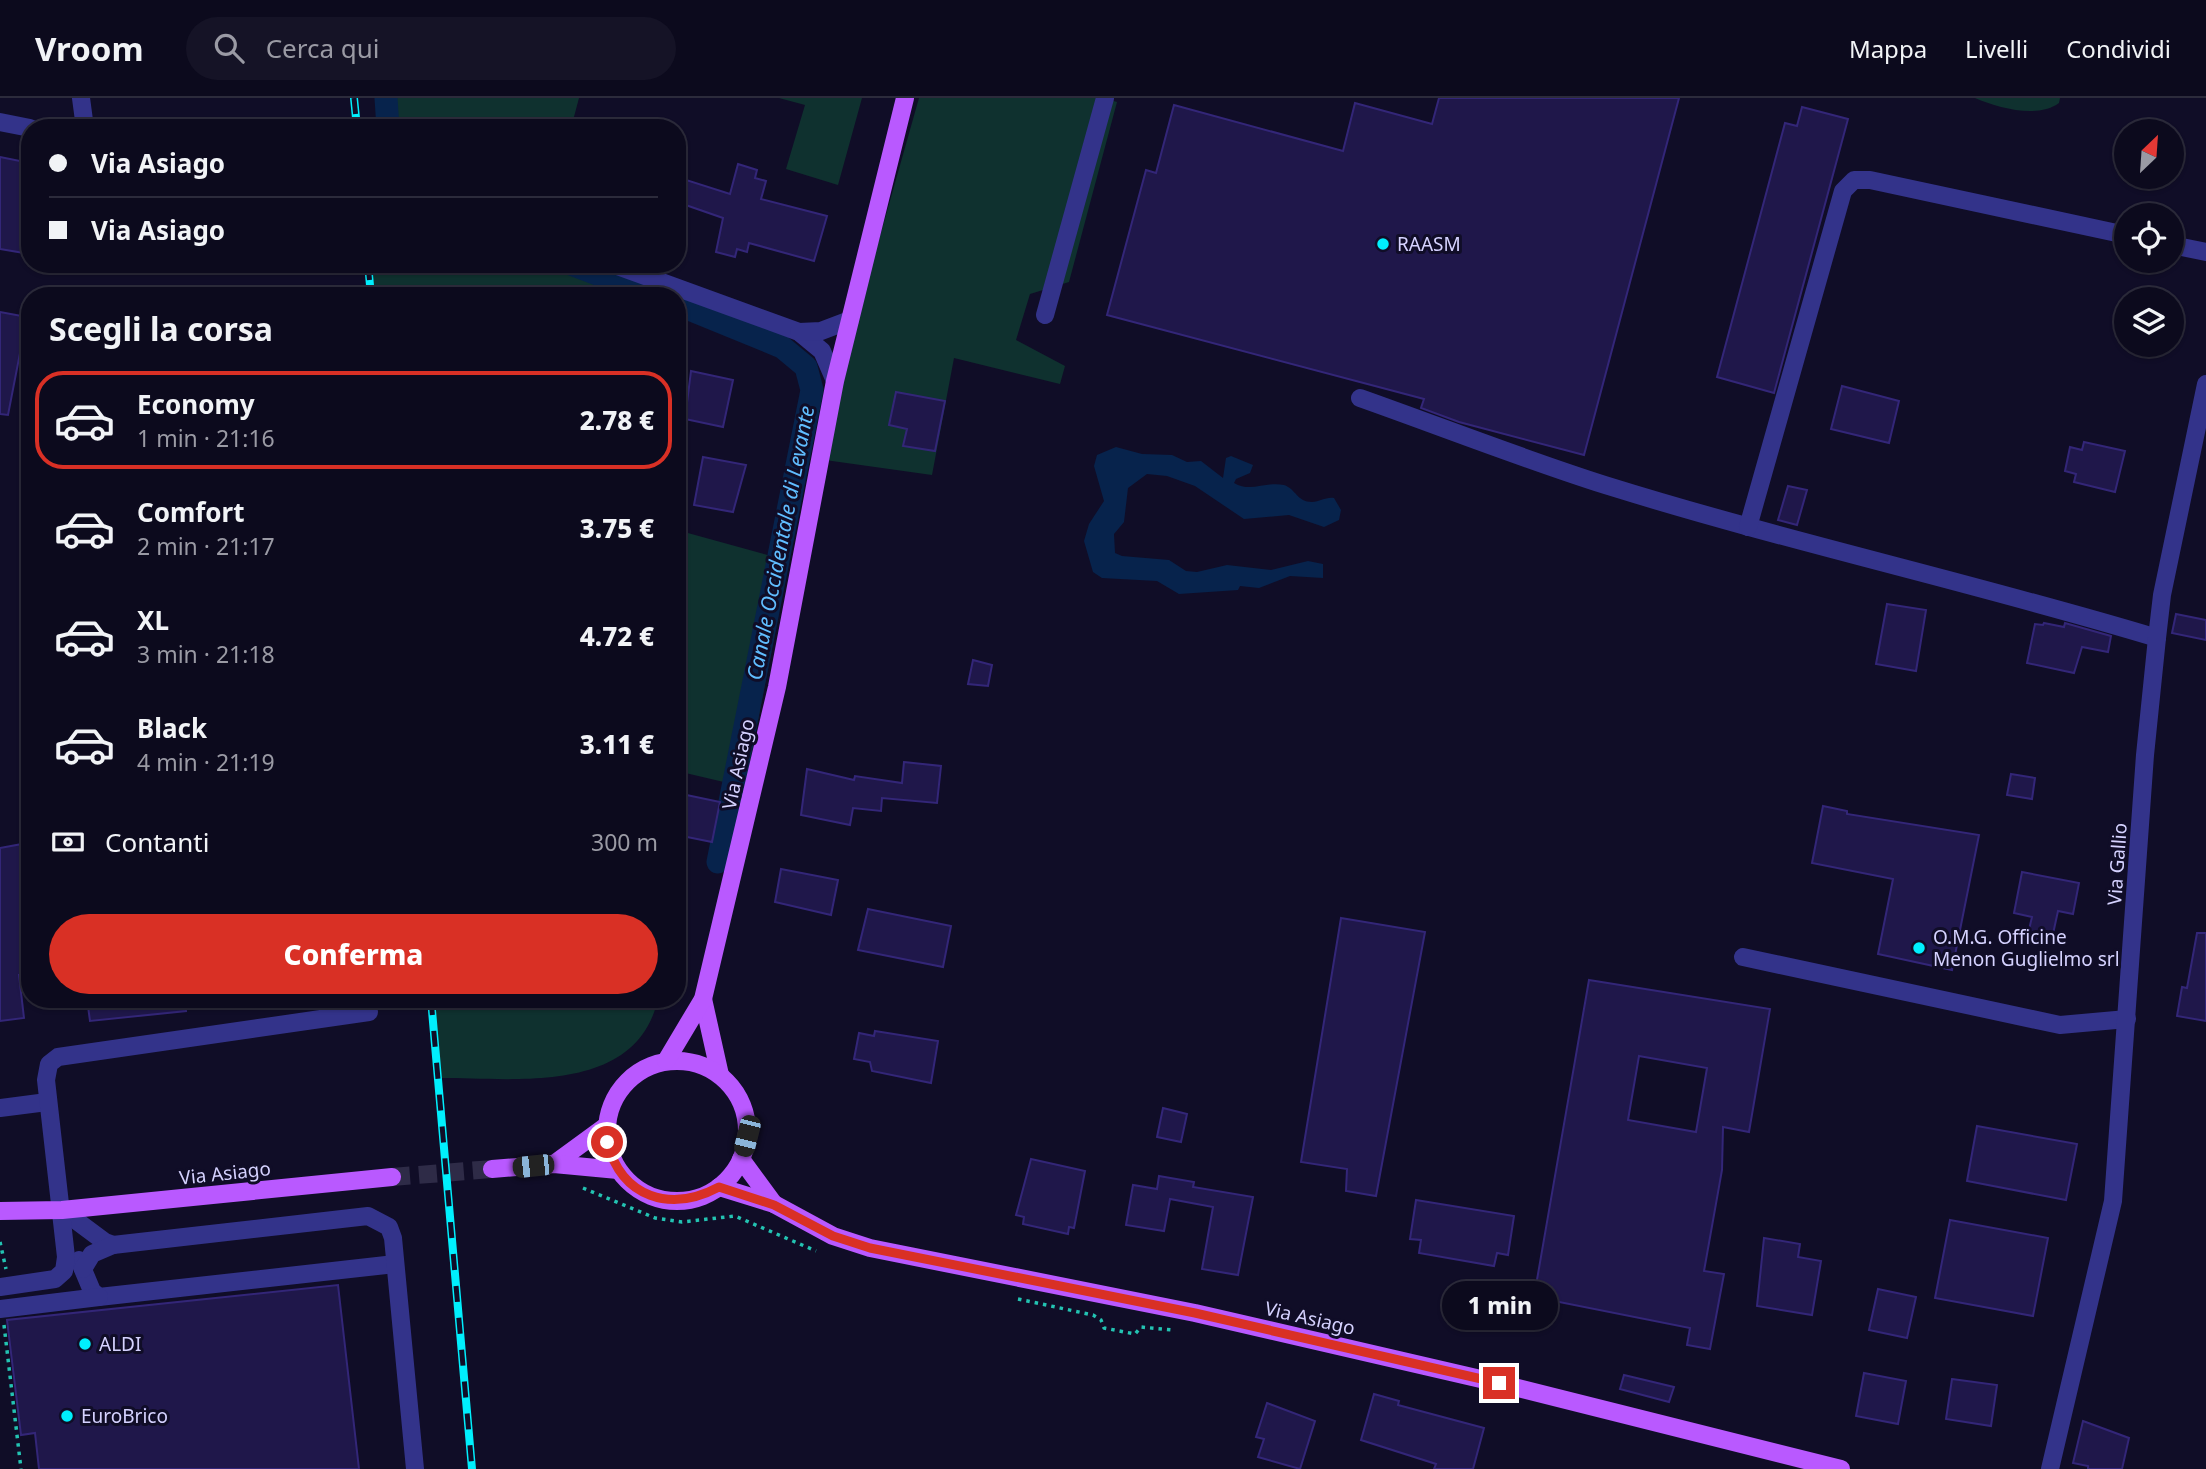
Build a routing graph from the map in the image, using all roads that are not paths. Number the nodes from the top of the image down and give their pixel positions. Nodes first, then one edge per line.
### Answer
1 (81, 98) edge
2 (905, 98) edge
3 (1105, 98) edge
4 (84, 119) edge
5 (0, 122) edge
6 (21, 126) edge
7 (2114, 232) edge
8 (2184, 247) edge
9 (2206, 252) edge
10 (637, 273) edge
11 (675, 287) edge
12 (686, 291) edge
13 (1045, 315) dead end
14 (850, 320) junction
15 (799, 332) junction
16 (835, 381) junction
17 (2206, 384) edge
18 (1360, 398) dead end
19 (1748, 527) junction
20 (2157, 638) junction
21 (1743, 957) dead end
22 (703, 999) junction
23 (369, 1012) dead end
24 (2127, 1019) junction
25 (666, 1061) junction
26 (720, 1075) junction
27 (47, 1102) junction
28 (0, 1108) edge
29 (606, 1126) junction
30 (741, 1159) junction
31 (554, 1164) junction
32 (492, 1170) tunnel mouth
33 (618, 1170) junction
34 (392, 1177) tunnel mouth
35 (719, 1187) junction
36 (774, 1205) junction
37 (62, 1210) junction
38 (0, 1211) edge
39 (64, 1232) junction
40 (113, 1245) junction
41 (395, 1264) junction
42 (83, 1269) junction
43 (3, 1282) edge
44 (99, 1297) junction
45 (2, 1314) edge
46 (415, 1469) edge
47 (1841, 1469) edge
48 (2050, 1469) edge

1 - 4 street
2 - 14 main road, Via Asiago
3 - 13 street
5 - 6 street
7 - 19 street
8 - 9 street
10 - 11 street
12 - 15 street
14 - 15 street
14 - 16 main road, Via Asiago
15 - 16 street
16 - 22 main road, Via Asiago
17 - 20 street, Via Gallio
18 - 19 street
19 - 20 street
20 - 24 street, Via Gallio
21 - 24 street
22 - 25 main road, Via Asiago
22 - 26 main road, Via Asiago
23 - 27 street
24 - 48 street, Via Gallio
25 - 26 main road
25 - 29 main road
26 - 30 main road, Via Asiago
27 - 28 street
27 - 37 street
29 - 31 main road
29 - 33 main road
30 - 35 main road, Via Asiago
30 - 36 main road, Via Asiago
31 - 32 main road
31 - 33 main road
33 - 35 main road, Via Asiago
34 - 37 main road, Via Asiago
35 - 36 main road, Via Asiago
36 - 47 main road, Via Asiago
37 - 38 main road, Via Asiago
37 - 39 street
37 - 40 street
39 - 42 street
39 - 43 street
40 - 41 street
40 - 42 street
41 - 44 street
41 - 46 street
42 - 44 street
44 - 45 street

